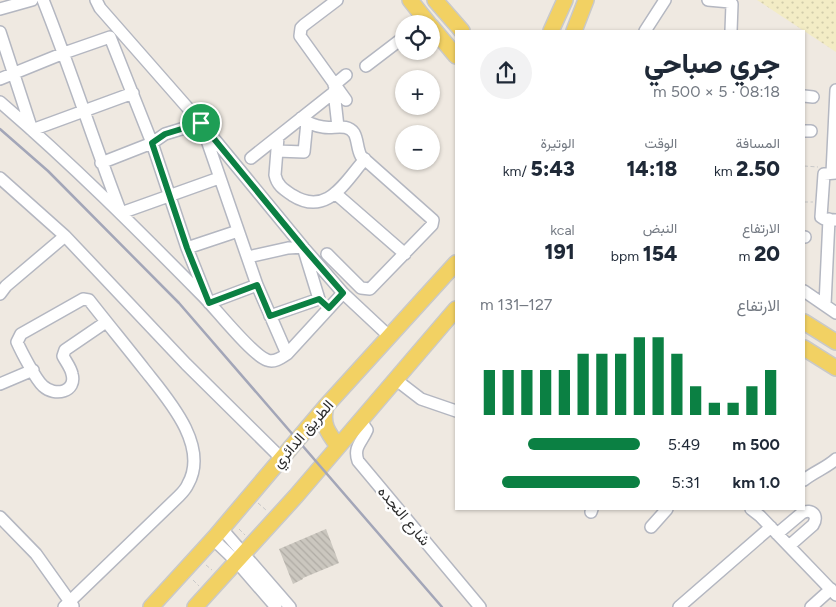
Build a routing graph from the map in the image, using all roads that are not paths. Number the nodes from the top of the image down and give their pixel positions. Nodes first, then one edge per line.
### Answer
1 (32, 0) edge
2 (43, 0) edge
3 (337, 0) edge
4 (410, 0) edge
5 (435, 0) edge
6 (565, 0) edge
7 (586, 0) edge
8 (666, 0) edge
9 (708, 0) edge
10 (101, 3) edge
11 (0, 10) edge
12 (421, 15) edge
13 (461, 30) edge
14 (551, 30) edge
15 (574, 30) edge
16 (646, 30) edge
17 (731, 30) edge
18 (110, 37) junction
19 (440, 38) edge
20 (1, 39) edge
21 (395, 44) edge
22 (64, 53) junction
23 (455, 55) edge
24 (366, 66) dead end
25 (15, 74) junction
26 (346, 75) dead end
27 (0, 79) edge
28 (336, 88) junction
29 (836, 90) edge
30 (133, 94) junction
31 (346, 100) dead end
32 (0, 102) edge
33 (84, 111) junction
34 (304, 120) junction
35 (201, 123) junction
36 (338, 127) junction
37 (32, 130) junction
38 (835, 131) edge
39 (278, 137) junction
40 (152, 143) junction
41 (277, 151) junction
42 (251, 158) dead end
43 (365, 159) junction
44 (102, 163) junction
45 (834, 173) edge
46 (0, 178) edge
47 (219, 178) junction
48 (335, 194) junction
49 (169, 196) junction
50 (121, 213) junction
51 (833, 220) edge
52 (238, 231) junction
53 (65, 236) junction
54 (303, 247) junction
55 (187, 248) junction
56 (327, 254) dead end
57 (405, 254) junction
58 (248, 257) junction
59 (831, 263) edge
60 (455, 264) edge
61 (257, 285) junction
62 (805, 292) edge
63 (343, 293) junction
64 (0, 294) edge
65 (319, 299) junction
66 (209, 303) junction
67 (825, 305) junction
68 (329, 308) junction
69 (455, 310) edge
70 (836, 314) edge
71 (270, 316) junction
72 (106, 322) junction
73 (805, 323) edge
74 (390, 337) junction
75 (836, 342) edge
76 (805, 349) edge
77 (287, 354) junction
78 (836, 368) edge
79 (33, 370) junction
80 (395, 379) junction
81 (0, 384) edge
82 (326, 406) junction
83 (455, 411) edge
84 (360, 420) junction
85 (338, 446) junction
86 (282, 459) junction
87 (836, 460) edge
88 (805, 479) edge
89 (666, 510) edge
90 (765, 512) edge
91 (0, 516) edge
92 (651, 527) dead end
93 (774, 530) junction
94 (224, 532) junction
95 (788, 546) junction
96 (240, 557) junction
97 (833, 592) edge
98 (69, 605) edge
99 (151, 607) edge
100 (195, 607) edge
101 (276, 607) edge
102 (289, 607) edge
103 (480, 607) edge
104 (679, 607) edge
105 (811, 607) edge

1 - 11 street
2 - 22 street
3 - 28 street
4 - 12 main road
5 - 13 main road
6 - 14 main road
7 - 15 main road
8 - 16 street
9 - 17 street
10 - 18 street
10 - 35 street
18 - 22 street
18 - 30 street
19 - 23 main road
20 - 25 street
21 - 24 street
22 - 25 street
22 - 33 street
25 - 27 street
25 - 37 street
26 - 28 street
28 - 31 street
28 - 34 street
28 - 36 street
29 - 38 street
30 - 33 street
30 - 40 street
32 - 37 street
33 - 37 street
33 - 44 street
34 - 36 street
34 - 39 street
34 - 41 street
35 - 40 street
35 - 47 street
35 - 54 street
36 - 43 street
37 - 50 street
38 - 45 street
39 - 41 street
39 - 42 street
40 - 44 street
40 - 49 street
41 - 48 street
43 - 48 street
43 - 57 street
44 - 50 street
45 - 51 street
46 - 53 street
47 - 49 street
47 - 52 street
48 - 57 street
49 - 50 street
49 - 55 street
50 - 66 street
51 - 59 street
52 - 55 street
52 - 58 street
53 - 64 street
53 - 86 street
54 - 58 street
54 - 63 street
54 - 65 street
55 - 66 street
56 - 57 street
58 - 61 street
59 - 67 street
60 - 74 main road, الطريق الدائري
61 - 66 street
61 - 71 street
62 - 67 street
63 - 68 street
63 - 74 street
65 - 68 street
65 - 71 street
66 - 77 street
67 - 70 street
68 - 77 street
69 - 80 main road
71 - 77 street
72 - 79 street
72 - 79 street
72 - 98 street
73 - 75 main road
74 - 82 main road, الطريق الدائري
76 - 78 main road
79 - 81 street
80 - 83 street
80 - 84 main road
82 - 85 main road
82 - 86 main road, الطريق الدائري
84 - 85 main road
84 - 103 street, شارع النجده
85 - 96 main road
86 - 94 main road, الطريق الدائري
87 - 88 street
89 - 92 street
90 - 93 street
91 - 98 street
93 - 95 street
93 - 95 street
93 - 104 street
94 - 96 street
94 - 99 main road, الطريق الدائري
95 - 97 street
96 - 100 main road
96 - 101 street
96 - 102 street
97 - 105 street

